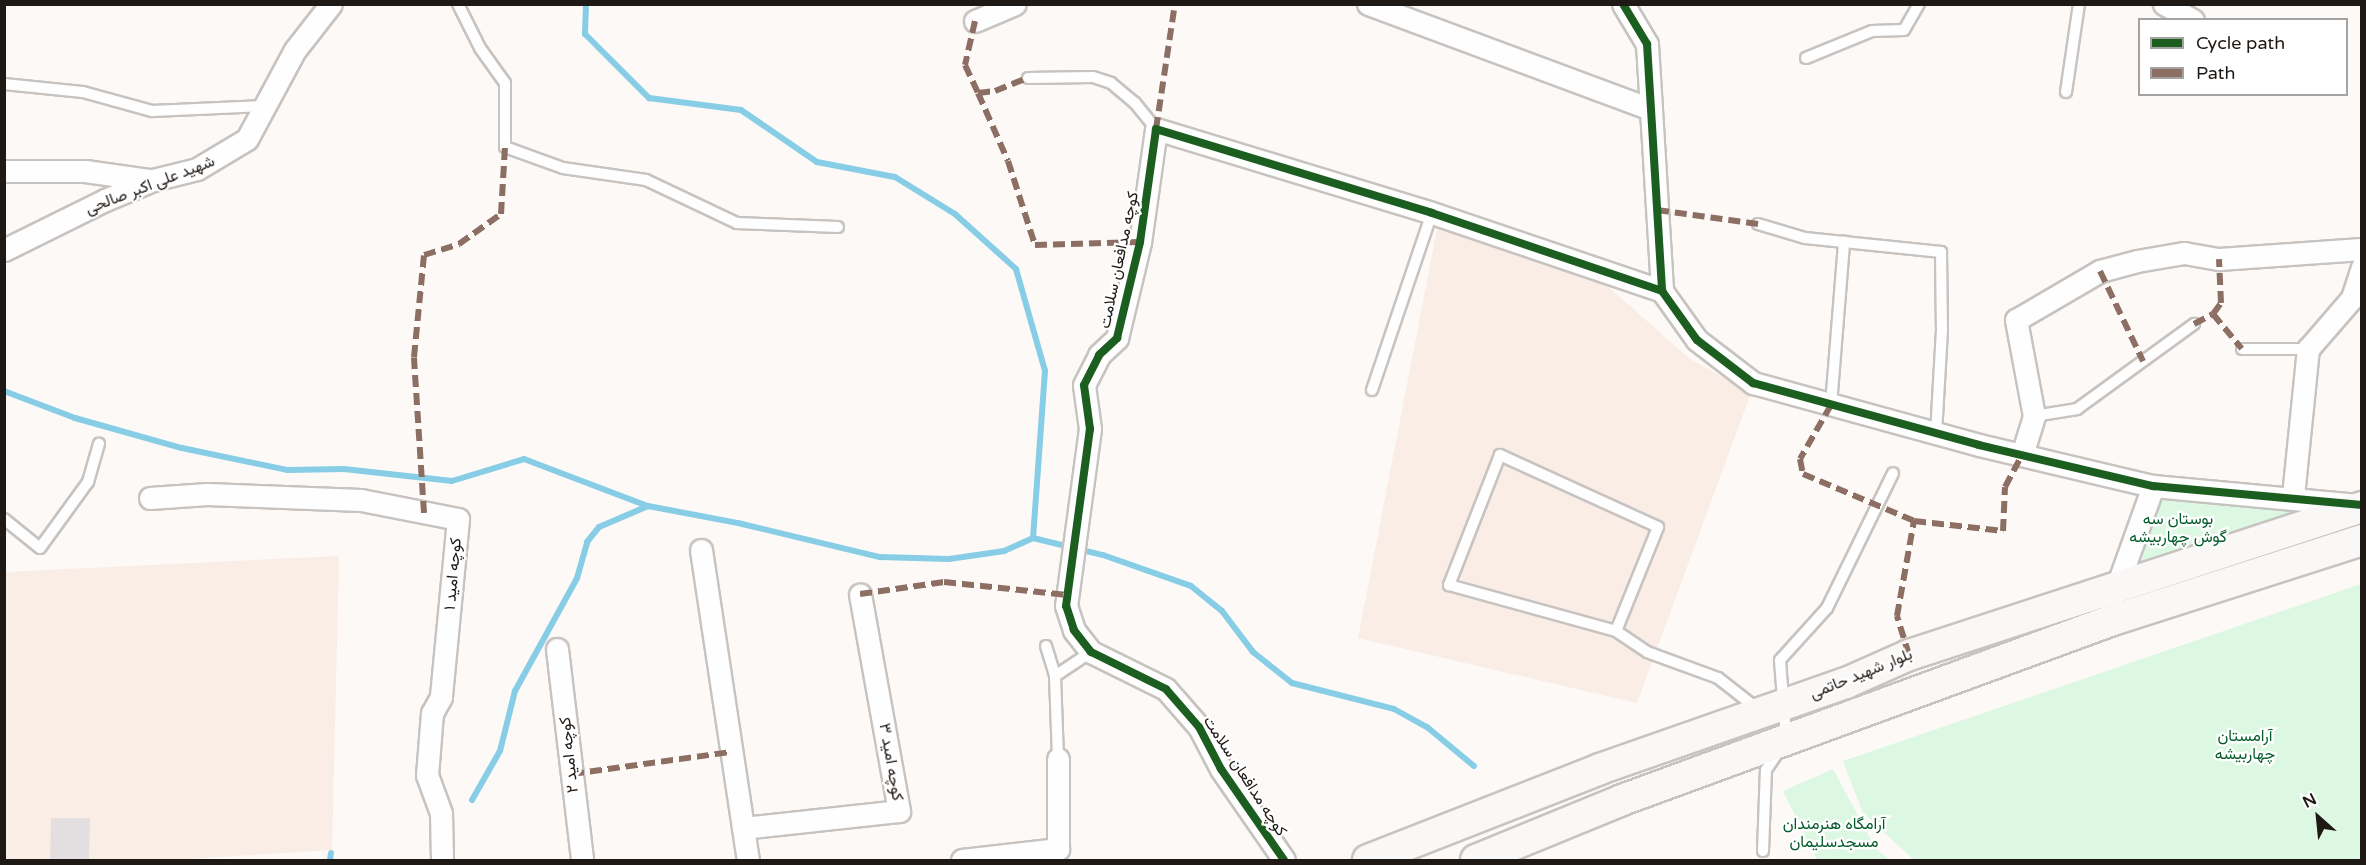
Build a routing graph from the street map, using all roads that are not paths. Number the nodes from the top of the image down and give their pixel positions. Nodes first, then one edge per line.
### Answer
1 (331, 4) edge
2 (458, 4) edge
3 (1015, 4) edge
4 (1368, 4) edge
5 (1623, 4) edge
6 (1919, 4) edge
7 (2079, 4) edge
8 (2164, 4) edge
9 (2189, 18) edge
10 (975, 21) dead end
11 (1806, 58) dead end
12 (1028, 78) dead end
13 (4, 84) edge
14 (2066, 92) dead end
15 (268, 105) junction
16 (1651, 109) junction
17 (1156, 129) junction
18 (4, 171) edge
19 (153, 180) junction
20 (1432, 213) junction
21 (1758, 224) dead end
22 (838, 227) dead end
23 (1844, 242) junction
24 (2361, 249) edge
25 (4, 250) edge
26 (2361, 267) edge
27 (1662, 291) junction
28 (2194, 324) dead end
29 (2242, 348) dead end
30 (2308, 349) junction
31 (1372, 390) dead end
32 (1831, 405) junction
33 (2034, 416) junction
34 (1936, 433) junction
35 (99, 444) dead end
36 (2022, 455) junction
37 (1893, 473) dead end
38 (2153, 486) junction
39 (2293, 496) junction
40 (150, 498) dead end
41 (2361, 506) edge
42 (4, 519) edge
43 (2361, 540) edge
44 (701, 550) dead end
45 (2115, 587) junction
46 (860, 594) dead end
47 (2110, 621) junction
48 (1616, 631) junction
49 (1046, 646) dead end
50 (557, 649) dead end
51 (1091, 652) junction
52 (1055, 676) junction
53 (1773, 709) junction
54 (1786, 740) junction
55 (1058, 759) joint
56 (743, 828) junction
57 (1763, 851) dead end
58 (442, 861) edge
59 (582, 861) edge
60 (748, 861) edge
61 (962, 861) edge
62 (1284, 861) edge
63 (1368, 861) edge
64 (1476, 861) edge

1 - 15 street, شهید علی اکبر صالحی
2 - 22 lane
3 - 10 street
4 - 16 street
5 - 16 street
6 - 11 lane
7 - 14 lane
8 - 9 street
12 - 17 lane
13 - 15 lane
15 - 19 street, شهید علی اکبر صالحی
16 - 27 street
17 - 20 street
17 - 51 street, کوچه مدافعان سلامت
18 - 19 street
19 - 25 street, شهید علی اکبر صالحی
20 - 27 street
20 - 31 lane
21 - 23 lane
23 - 32 lane
23 - 34 lane
24 - 33 street
26 - 30 street
27 - 32 street
28 - 33 lane
29 - 30 lane
30 - 39 street
32 - 34 street
33 - 36 street
34 - 36 street
35 - 42 lane
36 - 38 street
37 - 53 lane
38 - 39 street
38 - 45 street
39 - 41 street
40 - 58 street, کوچه امید ۱
41 - 45 main road, بلوار شهید حاتمی
43 - 47 main road, بلوار شهید حاتمی
44 - 56 street
45 - 47 street
45 - 53 main road, بلوار شهید حاتمی
46 - 56 street, کوچه امید ۳
47 - 54 main road, بلوار شهید حاتمی
48 - 48 lane
48 - 53 lane
49 - 52 lane
50 - 59 street, کوچه امید ۲
51 - 52 lane
51 - 62 street, کوچه مدافعان سلامت
52 - 55 lane
53 - 54 lane
53 - 63 main road, بلوار شهید حاتمی
54 - 57 lane
54 - 64 main road, بلوار شهید حاتمی
55 - 61 street
56 - 60 street

